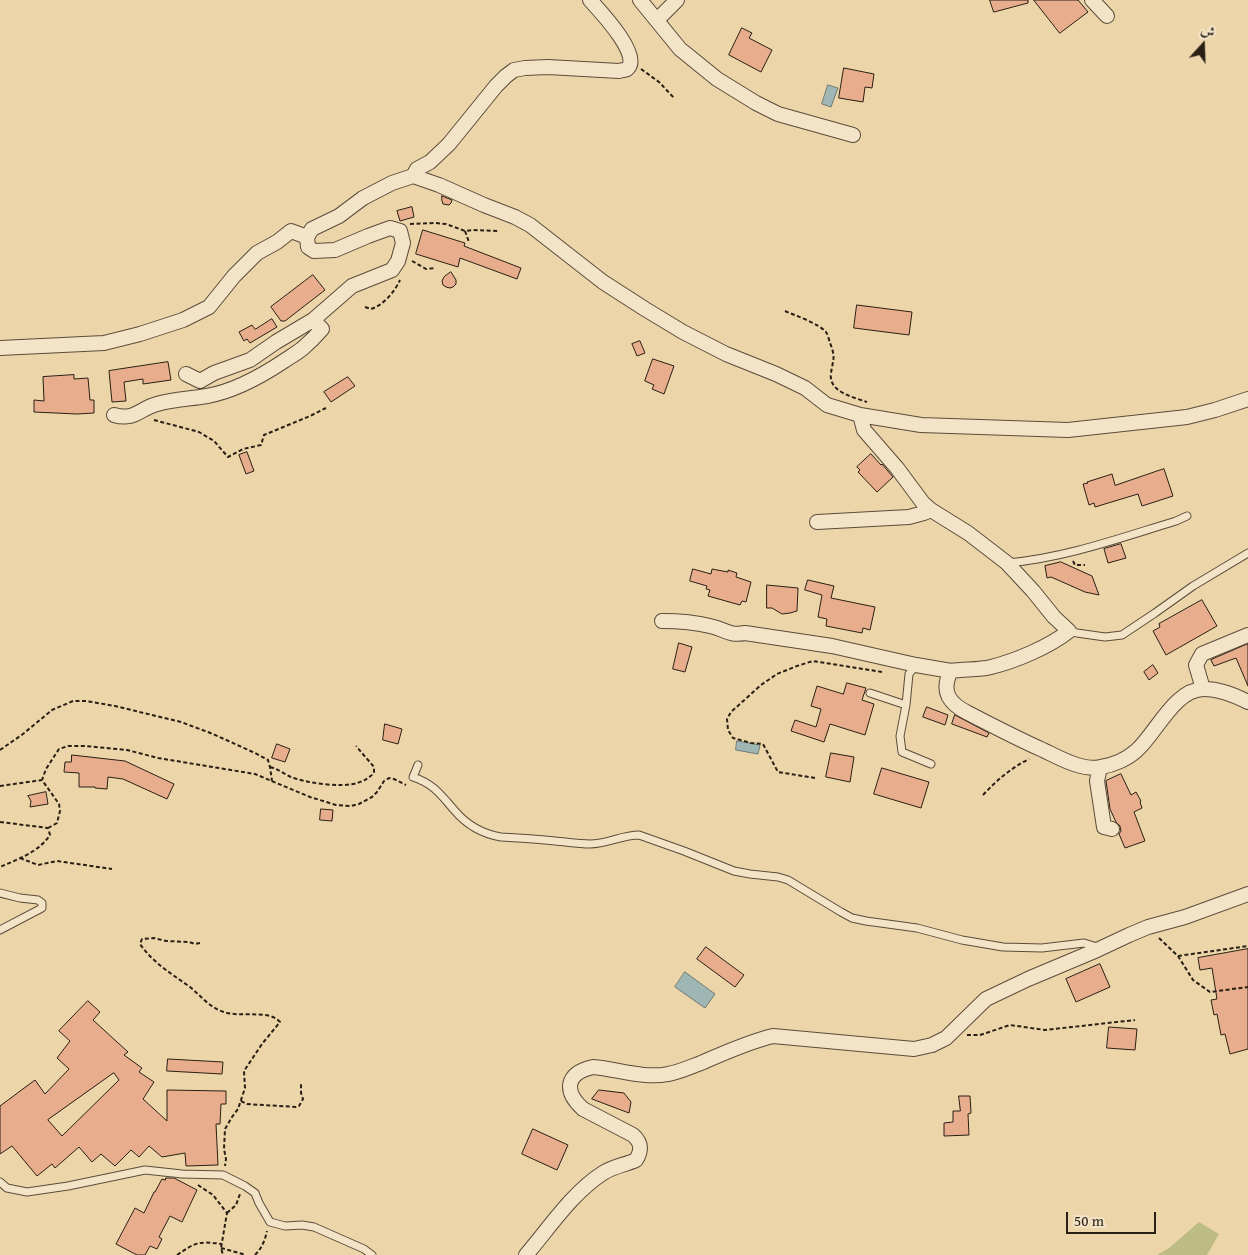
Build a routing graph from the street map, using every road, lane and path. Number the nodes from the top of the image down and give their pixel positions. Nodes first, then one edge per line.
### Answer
1 (590, 0) edge
2 (640, 0) edge
3 (677, 0) edge
4 (1092, 0) edge
5 (1107, 16) dead end
6 (657, 20) junction
7 (631, 63) junction
8 (674, 98) dead end
9 (853, 135) dead end
10 (413, 176) junction
11 (400, 231) junction
12 (466, 231) junction
13 (499, 231) dead end
14 (307, 237) junction
15 (469, 242) dead end
16 (398, 261) junction
17 (435, 268) dead end
18 (401, 278) dead end
19 (365, 307) dead end
20 (785, 311) dead end
21 (313, 320) junction
22 (0, 348) edge
23 (186, 374) dead end
24 (1248, 399) edge
25 (868, 402) dead end
26 (326, 408) dead end
27 (114, 415) dead end
28 (860, 415) junction
29 (132, 416) junction
30 (931, 510) junction
31 (1187, 516) dead end
32 (817, 522) dead end
33 (1248, 553) edge
34 (1007, 563) junction
35 (662, 620) dead end
36 (1069, 631) junction
37 (1248, 635) edge
38 (916, 665) junction
39 (951, 671) junction
40 (883, 672) dead end
41 (1203, 689) junction
42 (870, 693) dead end
43 (1248, 702) edge
44 (906, 705) junction
45 (356, 746) dead end
46 (0, 750) edge
47 (1044, 751) junction
48 (931, 764) dead end
49 (418, 765) dead end
50 (270, 766) junction
51 (1100, 767) junction
52 (815, 778) dead end
53 (42, 780) junction
54 (272, 782) junction
55 (408, 785) dead end
56 (0, 786) edge
57 (983, 795) dead end
58 (0, 822) edge
59 (48, 828) junction
60 (1112, 829) dead end
61 (20, 858) junction
62 (0, 867) edge
63 (112, 870) dead end
64 (0, 893) edge
65 (1248, 894) edge
66 (1148, 927) junction
67 (0, 930) edge
68 (200, 943) dead end
69 (1248, 946) edge
70 (1097, 950) junction
71 (1178, 956) junction
72 (1248, 987) edge
73 (1135, 1020) dead end
74 (949, 1035) junction
75 (301, 1084) dead end
76 (241, 1101) junction
77 (182, 1174) junction
78 (223, 1175) junction
79 (0, 1182) edge
80 (246, 1186) junction
81 (227, 1213) junction
82 (270, 1222) junction
83 (222, 1244) junction
84 (221, 1248) junction
85 (177, 1255) edge
86 (222, 1255) edge
87 (246, 1255) edge
88 (255, 1255) edge
89 (372, 1255) edge
90 (526, 1255) edge

1 - 7 street
2 - 6 street
3 - 6 street
4 - 5 street
6 - 9 street
7 - 8 path
7 - 10 street
10 - 14 street
10 - 28 street
11 - 12 path
11 - 14 street
11 - 16 street
12 - 13 path
12 - 15 path
14 - 22 street
16 - 17 path
16 - 21 street
18 - 19 path
20 - 25 path
21 - 23 street
21 - 29 street
24 - 28 street
26 - 29 path
27 - 29 street
28 - 30 street
30 - 32 street
30 - 34 street
31 - 34 lane
33 - 36 lane
34 - 36 street
35 - 38 street
36 - 39 street
37 - 41 street
38 - 39 street
38 - 44 lane
39 - 47 street
40 - 52 path
41 - 43 street
41 - 51 street
42 - 44 lane
44 - 48 lane
45 - 50 path
46 - 50 path
47 - 51 street
47 - 57 path
49 - 70 lane
50 - 54 path
51 - 60 street
53 - 54 path
53 - 56 path
53 - 59 path
54 - 55 path
58 - 59 path
59 - 61 path
61 - 62 path
61 - 63 path
64 - 67 lane
65 - 66 street
66 - 70 street
66 - 71 path
68 - 76 path
69 - 71 path
70 - 74 street
71 - 72 path
73 - 74 path
74 - 90 street
75 - 76 path
76 - 78 path
77 - 78 lane
77 - 79 lane
77 - 81 path
78 - 80 lane
80 - 81 path
80 - 82 lane
81 - 83 path
82 - 88 path
82 - 89 lane
83 - 84 path
83 - 85 path
84 - 86 path
84 - 87 path

